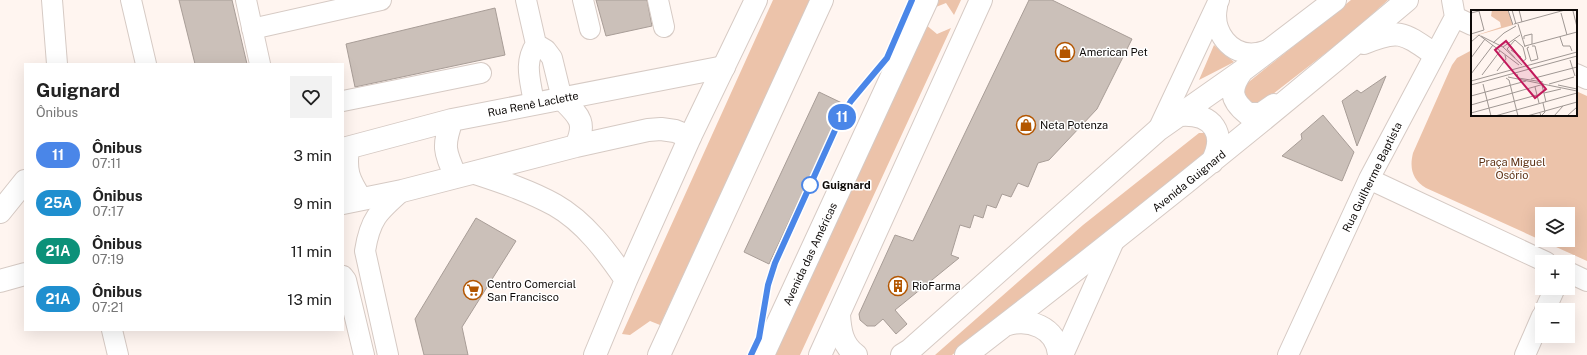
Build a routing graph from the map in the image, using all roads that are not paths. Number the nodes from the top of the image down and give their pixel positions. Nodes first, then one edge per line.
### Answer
1 (52, 0) edge
2 (131, 0) edge
3 (246, 0) edge
4 (381, 0) edge
5 (526, 0) edge
6 (583, 0) edge
7 (658, 0) edge
8 (756, 0) edge
9 (822, 0) edge
10 (927, 0) edge
11 (981, 0) edge
12 (1335, 0) edge
13 (1407, 0) edge
14 (1218, 1) edge
15 (1460, 14) edge
16 (664, 27) dead end
17 (252, 29) junction
18 (590, 29) dead end
19 (536, 44) junction
20 (1272, 49) junction
21 (1348, 50) junction
22 (1434, 54) junction
23 (57, 63) edge
24 (146, 63) edge
25 (260, 63) edge
26 (724, 67) junction
27 (1242, 71) junction
28 (481, 73) dead end
29 (1577, 74) edge
30 (1587, 79) edge
31 (1298, 93) junction
32 (562, 98) junction
33 (344, 101) edge
34 (534, 104) junction
35 (1182, 116) junction
36 (452, 120) junction
37 (1158, 130) junction
38 (690, 137) junction
39 (576, 146) junction
40 (346, 148) edge
41 (1212, 162) junction
42 (465, 175) junction
43 (1369, 179) junction
44 (24, 182) edge
45 (402, 191) junction
46 (352, 201) edge
47 (0, 212) edge
48 (1114, 241) junction
49 (1535, 257) edge
50 (24, 274) edge
51 (1575, 275) edge
52 (344, 277) edge
53 (626, 280) junction
54 (0, 281) edge
55 (1587, 281) edge
56 (839, 315) junction
57 (1005, 325) junction
58 (112, 331) edge
59 (1535, 332) edge
60 (118, 355) edge
61 (364, 355) edge
62 (388, 355) edge
63 (595, 355) edge
64 (659, 355) edge
65 (763, 355) edge
66 (820, 355) edge
67 (856, 355) edge
68 (902, 355) edge
69 (966, 355) edge
70 (1059, 355) edge
71 (1063, 355) edge
72 (1288, 355) edge
73 (1525, 355) edge

1 - 23 street
2 - 24 street
3 - 17 street
4 - 17 street
5 - 19 street
6 - 18 street
7 - 16 street
8 - 26 main road
9 - 64 main road
10 - 65 main road, Avenida das Américas
11 - 56 main road
12 - 20 main road
13 - 21 main road, Avenida Guignard
14 - 20 street
14 - 37 street
15 - 22 street, Rua Guilherme Baptista
17 - 25 street
19 - 32 street
19 - 34 street
20 - 27 main road
21 - 22 main road
21 - 31 main road, Avenida Guignard
22 - 43 street, Rua Guilherme Baptista
26 - 32 main road, Rua Renê Laclette
26 - 38 main road
27 - 31 main road
27 - 35 main road
28 - 33 street
29 - 30 street
31 - 41 main road, Avenida Guignard
32 - 34 main road, Rua Renê Laclette
32 - 39 main road
34 - 36 main road, Rua Renê Laclette
35 - 37 main road
35 - 41 main road
36 - 40 main road, Rua Renê Laclette
36 - 42 main road
37 - 68 main road
38 - 39 main road
38 - 53 main road
39 - 42 main road
40 - 46 main road
41 - 48 main road, Avenida Guignard
42 - 45 main road
42 - 53 main road
43 - 49 street
43 - 72 street, Rua Guilherme Baptista
44 - 47 main road
45 - 46 main road
45 - 62 street
48 - 57 main road, Avenida Guignard
48 - 71 street
50 - 54 main road
51 - 55 street
52 - 61 street
53 - 63 main road
56 - 66 main road
56 - 67 main road
57 - 69 main road, Avenida Guignard
57 - 70 main road
58 - 60 street
59 - 73 street

